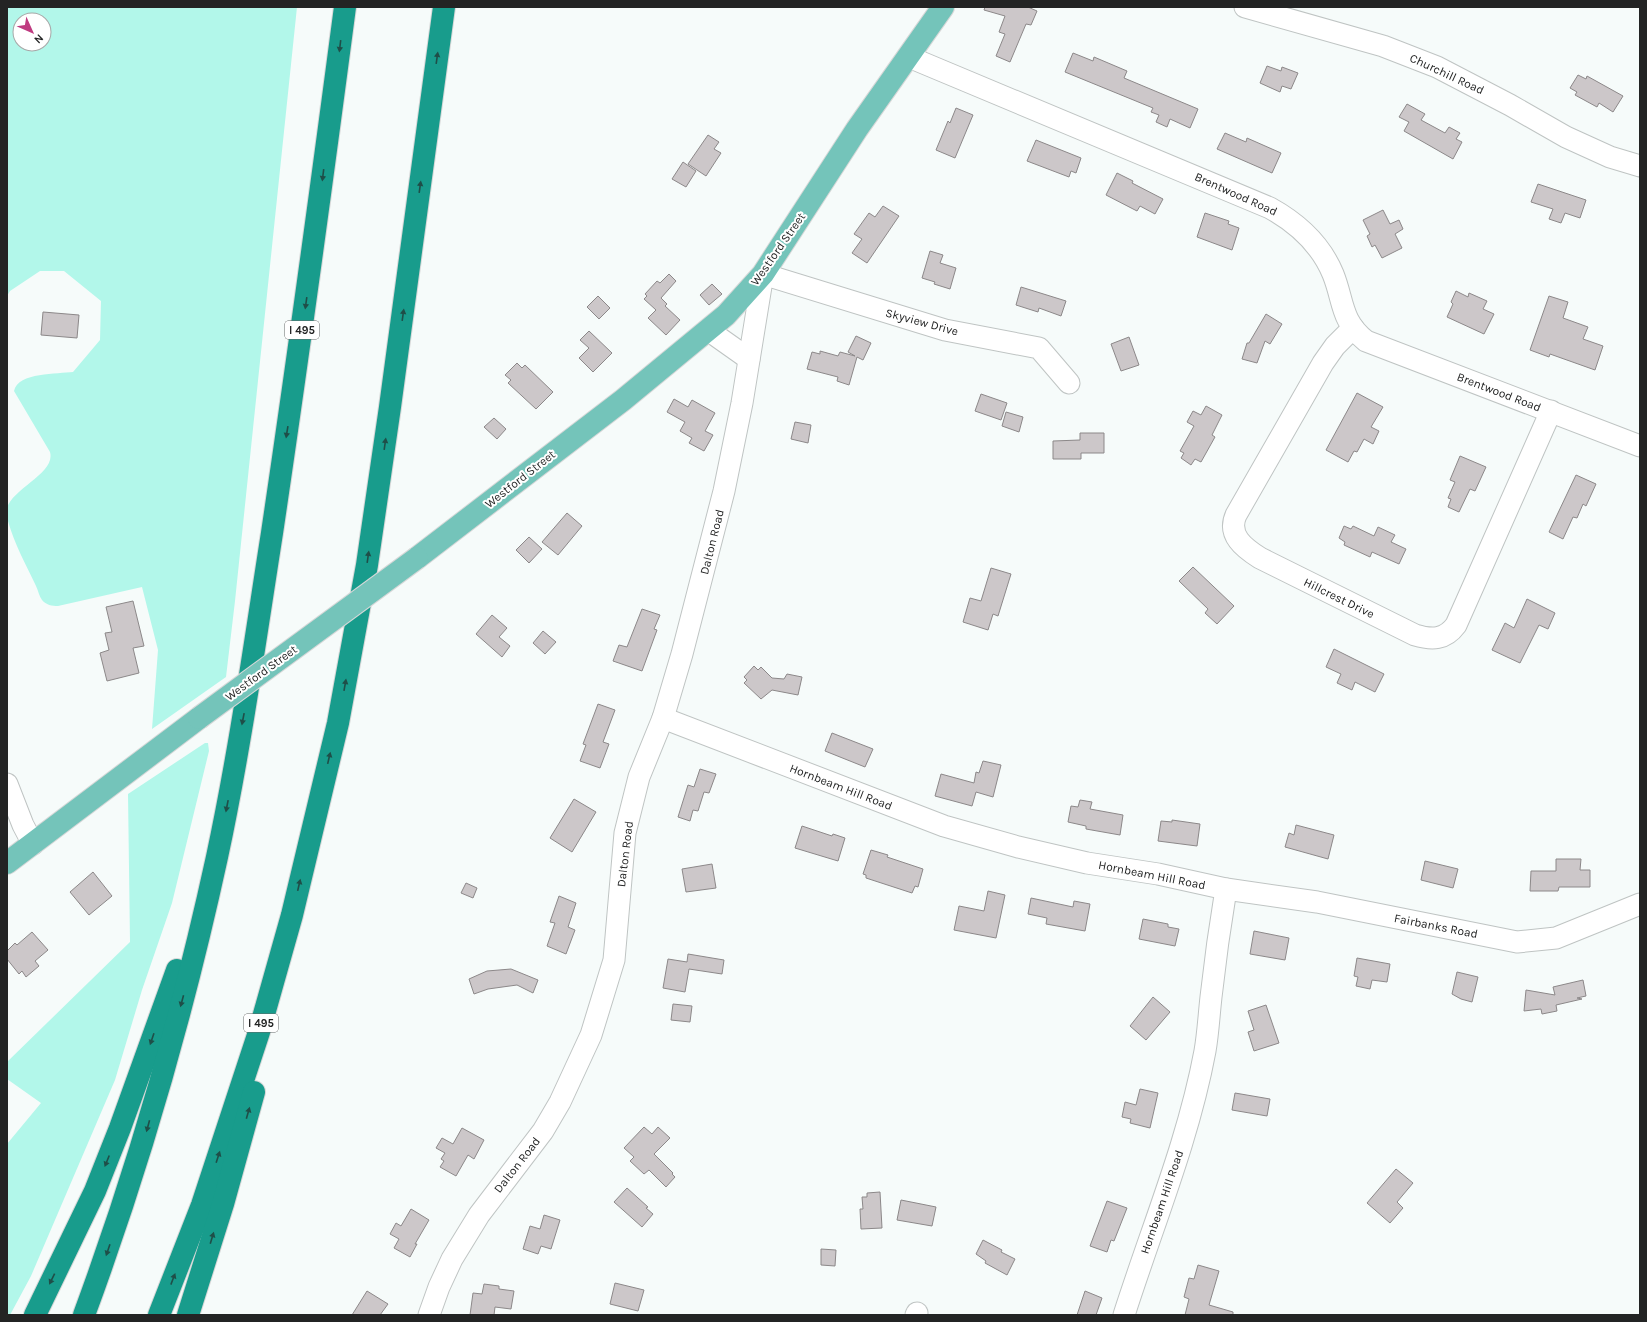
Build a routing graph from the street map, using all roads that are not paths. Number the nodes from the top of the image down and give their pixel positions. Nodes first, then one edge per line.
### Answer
1 (345, 7) edge
2 (444, 7) edge
3 (943, 7) edge
4 (1245, 7) edge
5 (908, 57) junction
6 (1640, 166) edge
7 (763, 274) junction
8 (1352, 328) junction
9 (708, 330) junction
10 (749, 359) junction
11 (1069, 383) dead end
12 (1551, 411) junction
13 (1640, 446) edge
14 (663, 718) junction
15 (7, 784) edge
16 (33, 844) junction
17 (216, 857) junction
18 (7, 863) edge
19 (1226, 889) junction
20 (1640, 904) edge
21 (292, 915) junction
22 (34, 1315) edge
23 (84, 1315) edge
24 (159, 1315) edge
25 (188, 1315) edge
26 (429, 1315) edge
27 (1124, 1315) edge

1 -> 17 highway, I 495
21 -> 2 highway, I 495
3 - 5 main road, Westford Street
4 - 6 street, Churchill Road
5 - 7 main road, Westford Street
5 - 8 street, Brentwood Road
7 - 9 main road, Westford Street
7 - 10 street, Dalton Road
7 - 11 street, Skyview Drive
8 - 12 street, Brentwood Road
8 - 12 street, Hillcrest Drive
9 - 10 street
9 - 16 main road, Westford Street, bridge
10 - 14 street, Dalton Road
12 - 13 street, Brentwood Road
14 - 19 street, Hornbeam Hill Road
14 - 26 street, Dalton Road
15 - 16 street
16 - 18 main road, Westford Street
17 -> 22 highway
17 -> 23 highway, I 495
19 - 20 street, Fairbanks Road
19 - 27 street, Hornbeam Hill Road
24 -> 21 highway, I 495
25 -> 21 highway

